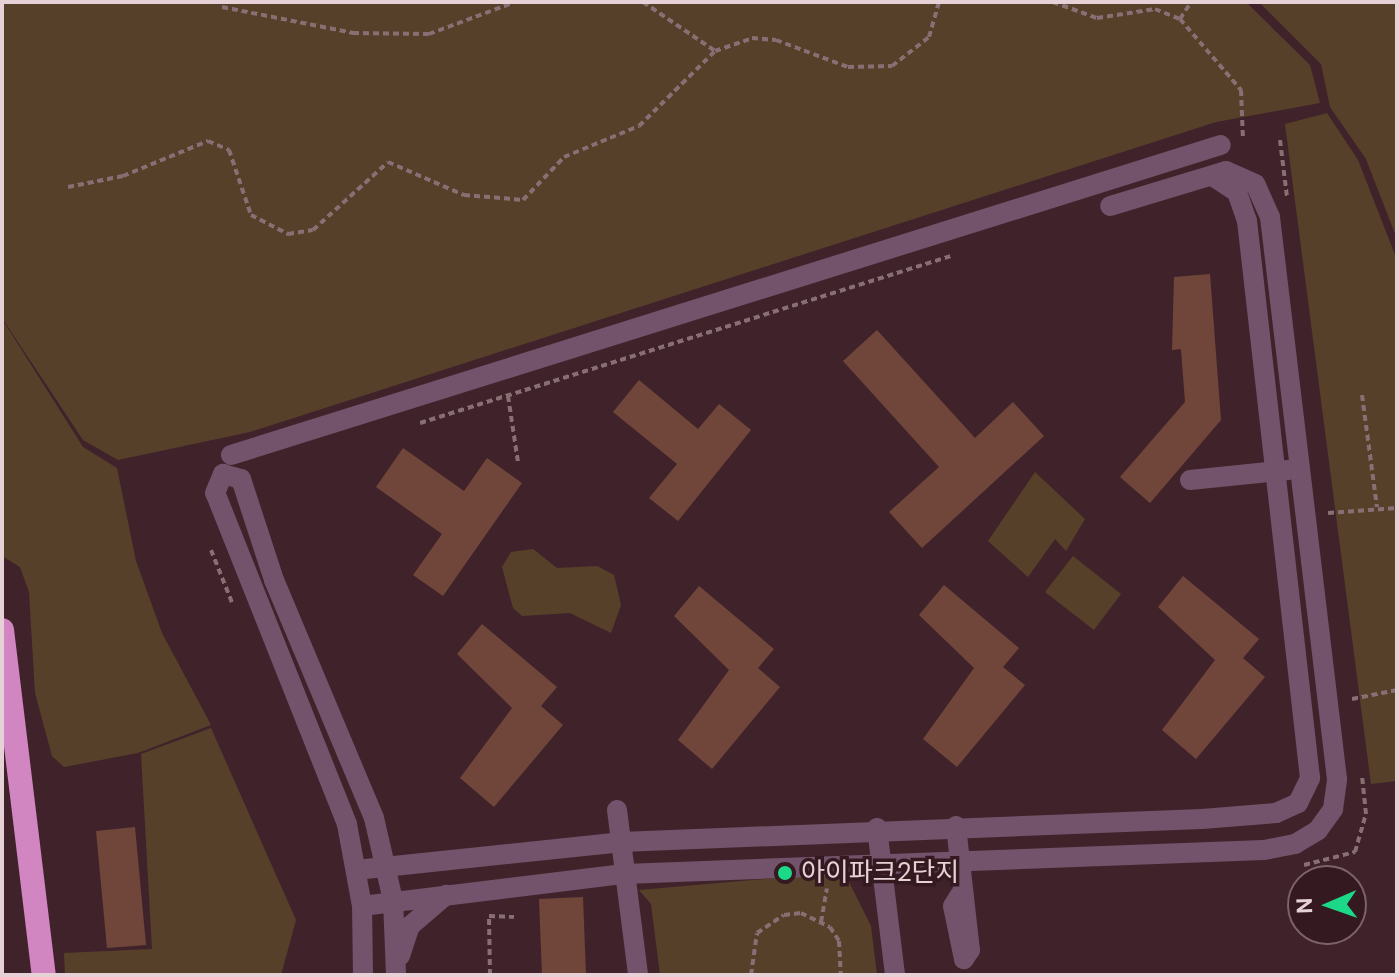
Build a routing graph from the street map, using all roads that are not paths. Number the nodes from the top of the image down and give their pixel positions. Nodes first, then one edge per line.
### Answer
1 (1221, 145) dead end
2 (1212, 176) junction
3 (1110, 206) dead end
4 (231, 455) dead end
5 (1300, 468) junction
6 (1275, 471) junction
7 (1190, 480) dead end
8 (2, 630) edge
9 (617, 810) dead end
10 (956, 826) junction
11 (877, 828) junction
12 (621, 842) junction
13 (958, 858) junction
14 (881, 860) junction
15 (386, 865) junction
16 (356, 870) junction
17 (624, 874) junction
18 (454, 890) junction
19 (960, 895) dead end
20 (393, 900) junction
21 (362, 906) junction
22 (396, 971) edge
23 (44, 975) edge
24 (363, 975) edge
25 (638, 975) edge
26 (895, 975) edge

1 - 4 street
2 - 3 street
2 - 5 street
2 - 6 street
5 - 6 street
5 - 13 street
6 - 7 street
6 - 10 street
8 - 23 highway
9 - 12 street
10 - 11 street
10 - 13 street
11 - 12 street
11 - 14 street
12 - 15 street
12 - 17 street
13 - 14 street
13 - 19 street
14 - 17 street
14 - 26 street
15 - 16 street
15 - 16 street
15 - 20 street
16 - 21 street
17 - 18 street
17 - 25 street
18 - 20 street
18 - 22 street
20 - 21 street
20 - 22 street
21 - 24 street

